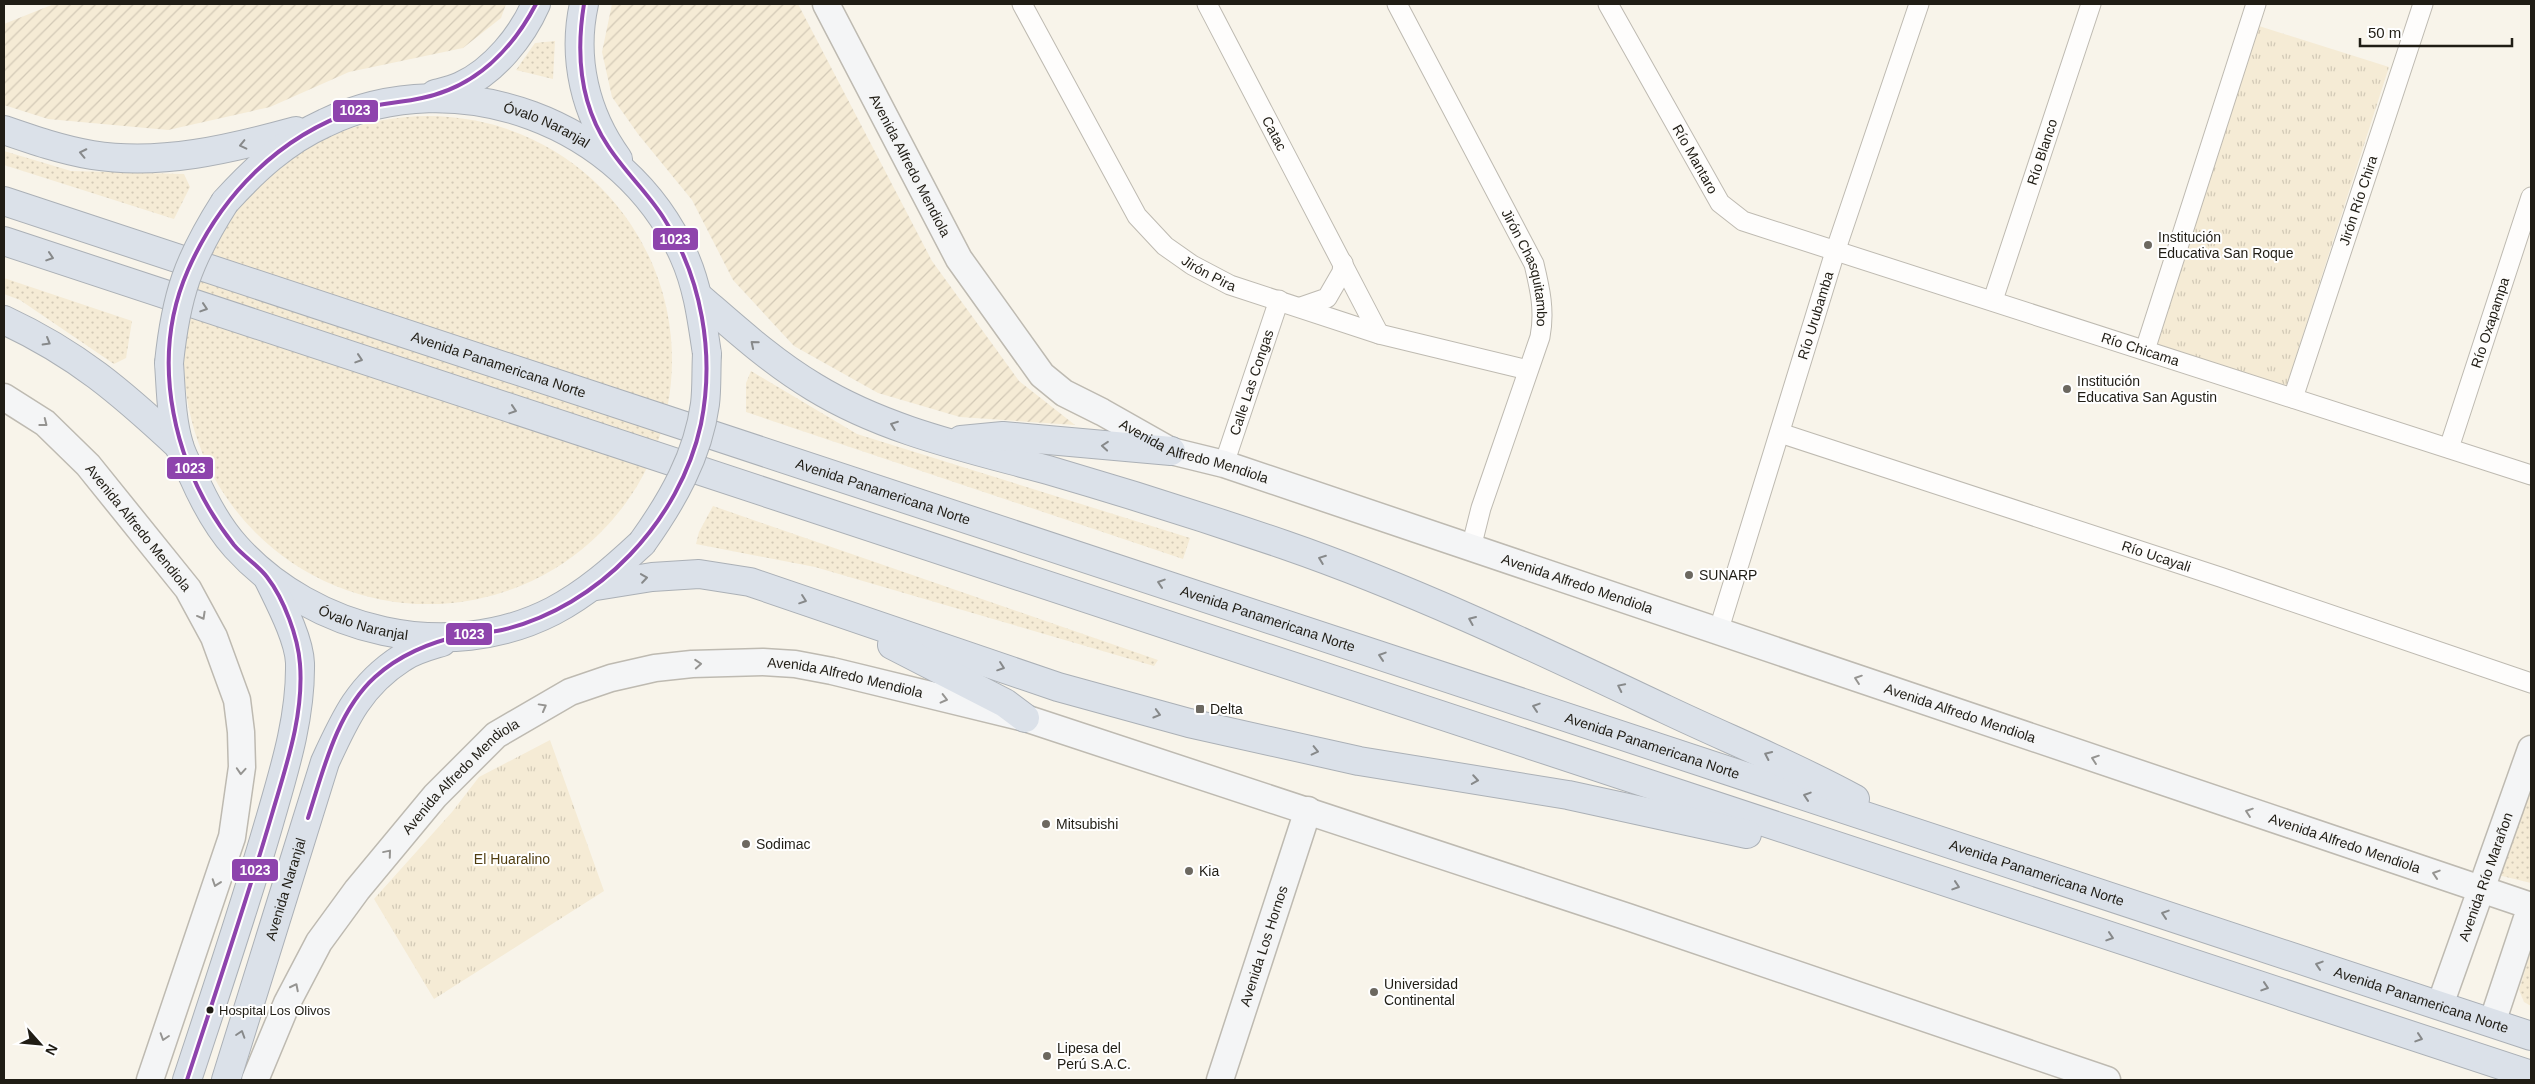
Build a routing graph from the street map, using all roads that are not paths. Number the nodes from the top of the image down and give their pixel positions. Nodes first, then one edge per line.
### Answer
1 (536, 4) edge
2 (584, 4) edge
3 (826, 4) edge
4 (1022, 4) edge
5 (1207, 4) edge
6 (1397, 4) edge
7 (1608, 4) edge
8 (1919, 4) edge
9 (2091, 4) edge
10 (2256, 4) edge
11 (2423, 4) edge
12 (425, 97) junction
13 (324, 123) junction
14 (4, 130) edge
15 (635, 182) junction
16 (2531, 197) edge
17 (4, 201) edge
18 (4, 241) edge
19 (1835, 252) junction
20 (1343, 263) junction
21 (698, 298) junction
22 (1280, 300) junction
23 (1992, 300) junction
24 (1301, 307) junction
25 (4, 320) edge
26 (1379, 334) junction
27 (2145, 350) junction
28 (1528, 370) junction
29 (4, 397) edge
30 (2293, 398) junction
31 (1780, 433) junction
32 (940, 442) junction
33 (179, 446) junction
34 (2448, 448) junction
35 (1171, 451) junction
36 (1224, 464) junction
37 (2531, 475) edge
38 (1471, 548) junction
39 (268, 578) junction
40 (596, 586) junction
41 (839, 612) junction
42 (1718, 629) junction
43 (453, 637) junction
44 (2531, 682) edge
45 (1025, 718) junction
46 (2531, 749) edge
47 (1308, 810) junction
48 (1903, 828) junction
49 (1910, 871) junction
50 (2482, 890) junction
51 (2531, 906) edge
52 (2440, 1005) junction
53 (2492, 1023) junction
54 (2531, 1036) edge
55 (2531, 1075) edge
56 (150, 1080) edge
57 (187, 1080) edge
58 (226, 1080) edge
59 (255, 1080) edge
60 (1220, 1080) edge
61 (2107, 1080) edge

1 - 12 highway
2 - 15 highway
3 - 35 main road, Avenida Alfredo Mendiola
4 - 22 street, Jirón Pira
5 - 20 street, Catac
6 - 28 street, Jirón Chasquitambo
7 - 19 street, Río Mantaro
8 - 19 street, Río Urubamba
9 - 23 street, Río Blanco
10 - 27 street
11 - 30 street, Jirón Río Chira
12 - 13 highway, Óvalo Naranjal
12 - 15 highway, Óvalo Naranjal
13 -> 14 highway
13 - 33 highway, Óvalo Naranjal, bridge
15 - 21 highway, Óvalo Naranjal
16 - 34 street, Río Oxapampa
48 -> 17 highway, Avenida Panamericana Norte
18 -> 49 highway
19 - 23 street, Río Chicama
19 - 31 street, Río Urubamba
20 - 24 street
20 - 26 street, Catac
32 -> 21 highway
21 - 40 highway, Óvalo Naranjal, bridge
22 - 24 street, Jirón Pira
22 - 36 street, Calle Las Congas
23 - 27 street, Río Chicama
24 - 26 street, Jirón Pira
25 -> 33 highway
26 - 28 street, Jirón Pira
27 - 30 street, Río Chicama
28 - 38 street, Jirón Chasquitambo
29 -> 56 main road, Avenida Alfredo Mendiola
30 - 34 street, Río Chicama
31 - 42 street, Río Urubamba
31 - 44 street, Río Ucayali
35 -> 32 highway
48 -> 32 highway
33 - 39 highway, Óvalo Naranjal
34 - 37 street, Río Chicama
35 - 36 main road, Avenida Alfredo Mendiola
36 - 38 main road, Avenida Alfredo Mendiola
38 - 42 main road, Avenida Alfredo Mendiola
39 - 43 highway, Óvalo Naranjal
39 - 57 highway
40 -> 41 highway
40 - 43 highway, Óvalo Naranjal
41 - 45 highway
41 -> 49 highway
50 -> 42 main road, Avenida Alfredo Mendiola
58 -> 43 highway, Avenida Naranjal
45 - 47 main road, Avenida Alfredo Mendiola
59 -> 45 main road, Avenida Alfredo Mendiola
46 - 50 main road, Avenida Río Marañon
47 - 60 main road, Avenida Los Hornos
47 - 61 main road, Avenida Alfredo Mendiola
52 -> 48 highway, Avenida Panamericana Norte
49 -> 55 highway
50 - 51 main road, Avenida Alfredo Mendiola
50 - 52 main road, Avenida Río Marañon
51 - 53 main road
52 - 53 highway, Avenida Panamericana Norte
53 - 54 highway, Avenida Panamericana Norte

